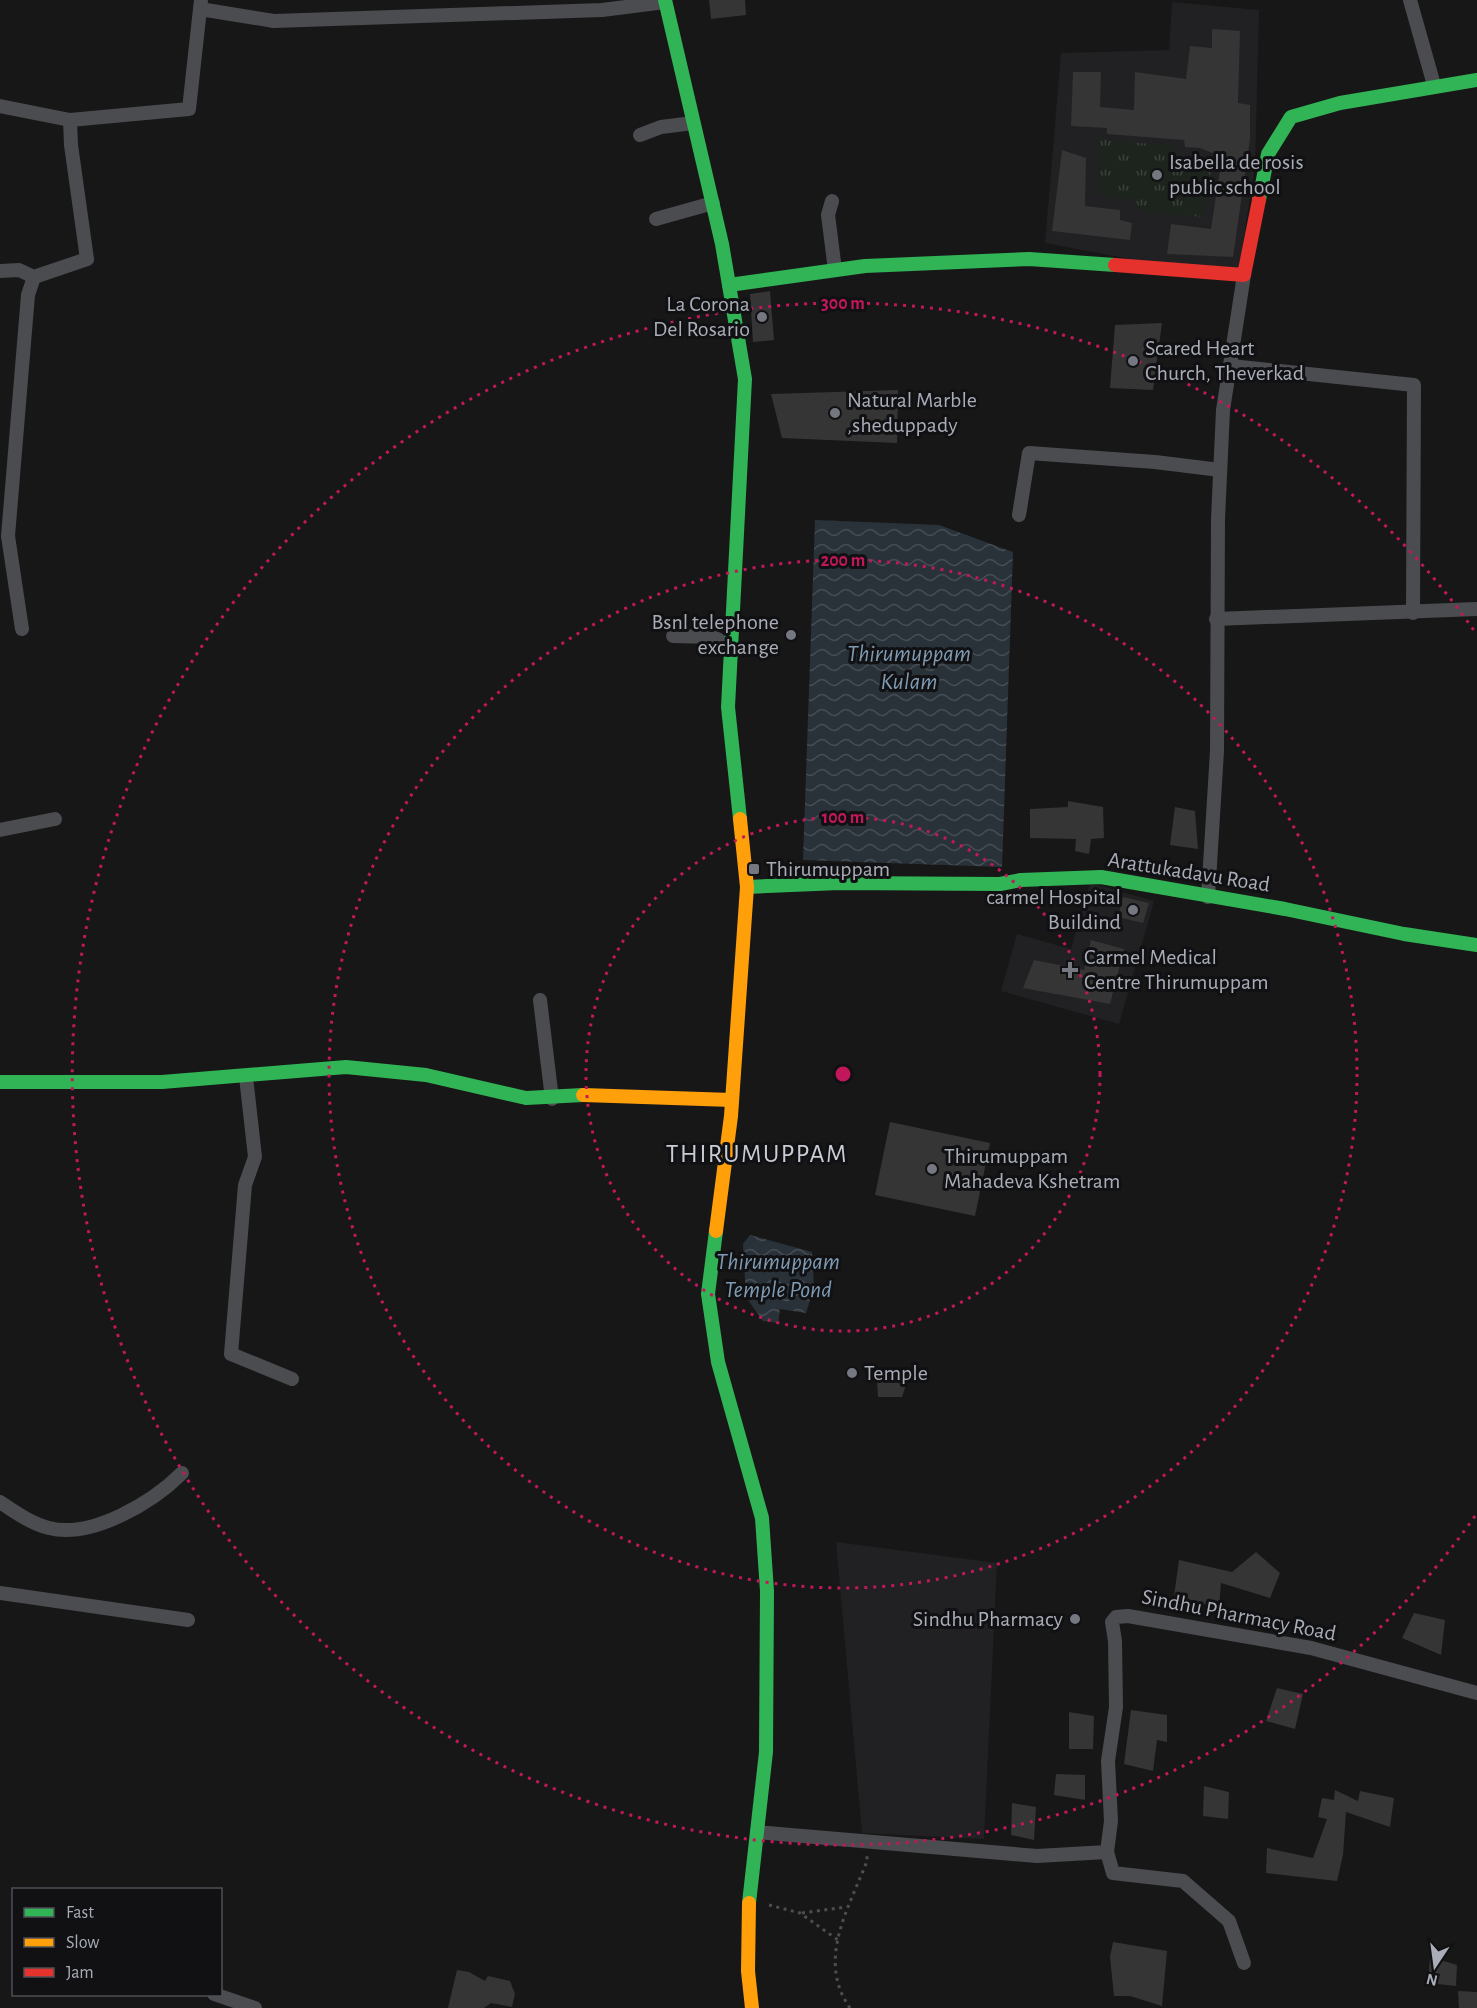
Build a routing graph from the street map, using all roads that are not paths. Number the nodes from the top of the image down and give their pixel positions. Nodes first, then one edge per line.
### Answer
1 (1410, 0) edge
2 (665, 1) edge
3 (201, 4) edge
4 (1477, 80) edge
5 (1434, 86) junction
6 (0, 106) edge
7 (70, 120) junction
8 (693, 123) junction
9 (640, 135) dead end
10 (832, 201) dead end
11 (712, 203) junction
12 (656, 219) dead end
13 (835, 270) junction
14 (0, 271) edge
15 (1244, 274) junction
16 (34, 277) junction
17 (729, 285) junction
18 (1231, 366) junction
19 (6, 463) edge
20 (1220, 470) junction
21 (1019, 515) dead end
22 (1477, 609) edge
23 (1413, 613) junction
24 (1216, 620) junction
25 (22, 630) dead end
26 (673, 636) dead end
27 (731, 646) junction
28 (55, 819) dead end
29 (0, 830) edge
30 (747, 887) junction
31 (1208, 897) junction
32 (1477, 945) edge
33 (540, 1000) dead end
34 (246, 1077) junction
35 (0, 1082) edge
36 (552, 1099) junction
37 (732, 1100) junction
38 (292, 1379) dead end
39 (182, 1473) dead end
40 (0, 1502) edge
41 (0, 1593) edge
42 (188, 1620) dead end
43 (1477, 1693) edge
44 (757, 1832) junction
45 (1107, 1852) junction
46 (1244, 1963) dead end
47 (217, 1996) edge
48 (255, 2008) edge
49 (752, 2008) edge

1 - 5 street
2 - 3 street
2 - 8 main road
3 - 7 street
4 - 5 main road
5 - 15 main road
6 - 7 street
7 - 16 street
8 - 9 street
8 - 11 main road
10 - 13 street
11 - 12 street
11 - 17 main road
13 - 15 main road
13 - 17 main road
14 - 16 street
15 - 18 street
16 - 19 street
17 - 27 main road
18 - 20 street
18 - 23 street
19 - 25 street
20 - 21 street
20 - 24 street
22 - 23 street
23 - 24 street
24 - 31 street
26 - 27 street
27 - 30 main road
28 - 29 street
30 - 31 main road, Arattukadavu Road
30 - 37 main road
31 - 32 main road, Arattukadavu Road
33 - 36 street
34 - 35 main road
34 - 36 main road
34 - 38 street
36 - 37 main road
37 - 44 main road
39 - 40 street
41 - 42 street
43 - 45 street, Sindhu Pharmacy Road
44 - 45 street
44 - 49 main road
45 - 46 street
47 - 48 street

